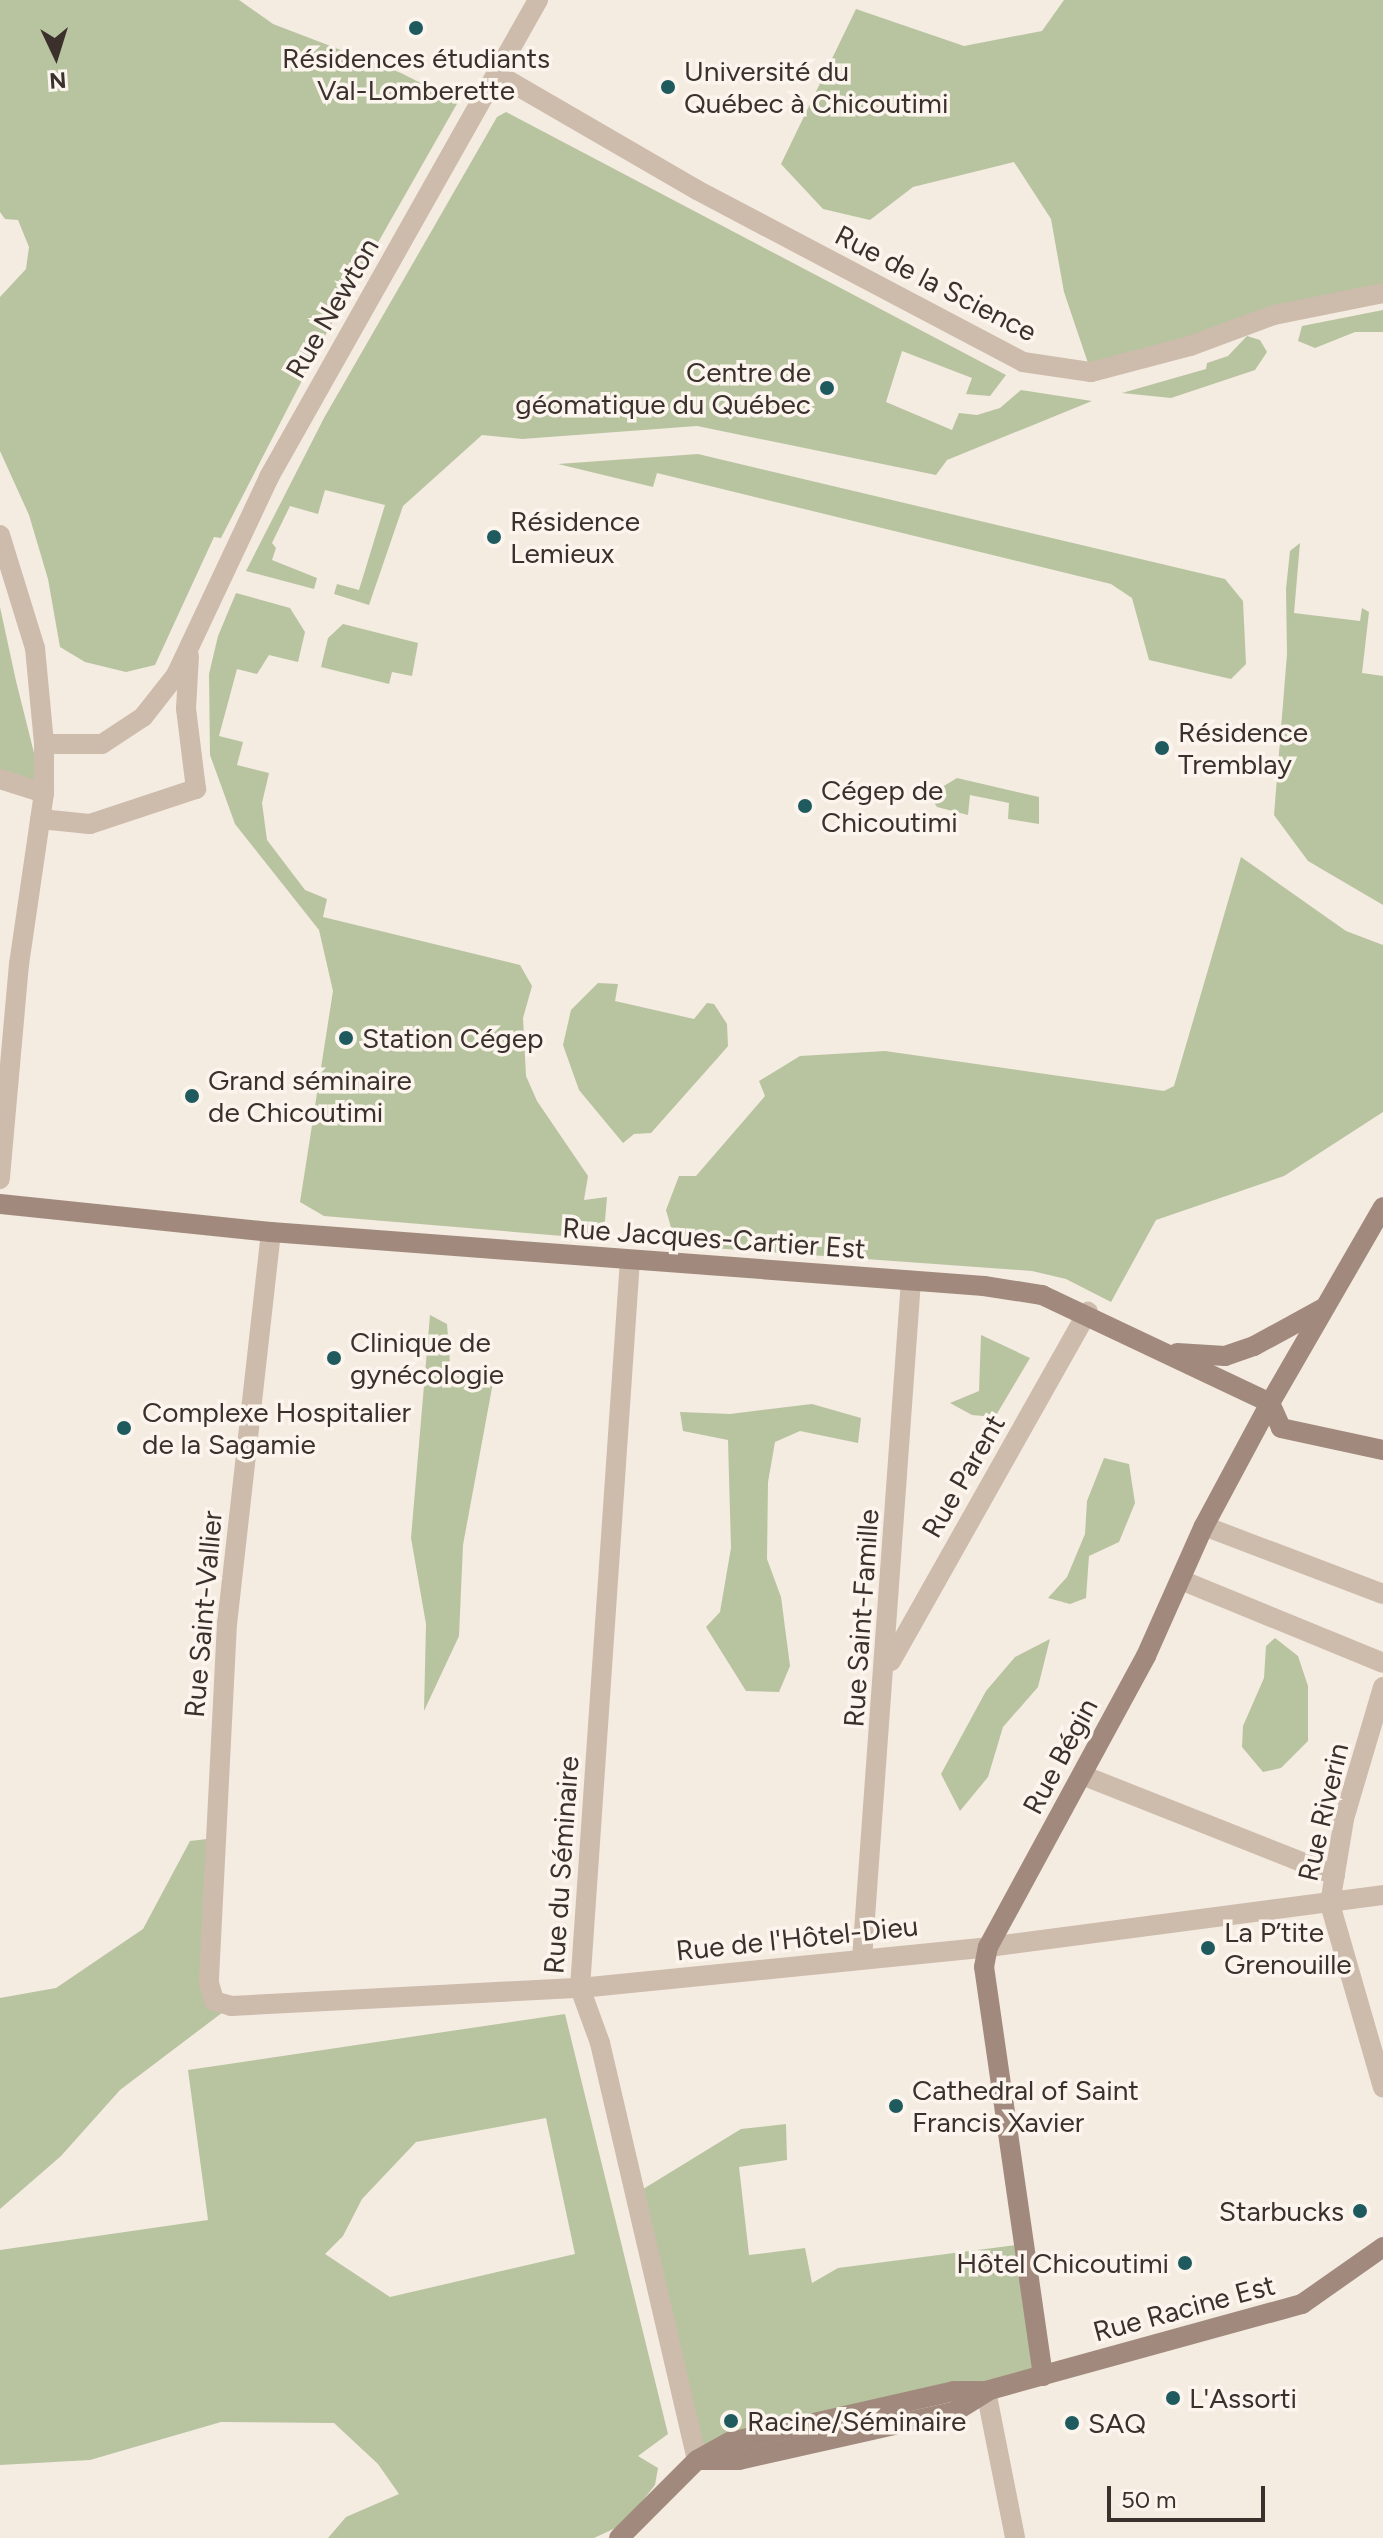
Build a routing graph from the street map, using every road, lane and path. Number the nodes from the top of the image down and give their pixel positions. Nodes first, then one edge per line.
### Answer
1 (538, 0) edge
2 (497, 74) junction
3 (1383, 293) edge
4 (0, 535) edge
5 (190, 652) junction
6 (44, 744) junction
7 (0, 779) edge
8 (44, 793) junction
9 (40, 819) junction
10 (10, 962) edge
11 (0, 1179) edge
12 (0, 1204) edge
13 (1383, 1207) edge
14 (271, 1232) junction
15 (630, 1260) junction
16 (911, 1281) junction
17 (1325, 1307) junction
18 (1088, 1312) junction
19 (1167, 1352) junction
20 (1270, 1403) junction
21 (1383, 1450) edge
22 (1204, 1526) junction
23 (1181, 1580) junction
24 (1383, 1594) edge
25 (1383, 1663) edge
26 (887, 1667) junction
27 (1383, 1687) edge
28 (1082, 1775) junction
29 (1335, 1875) junction
30 (1383, 1895) edge
31 (1330, 1904) junction
32 (988, 1947) junction
33 (862, 1959) junction
34 (580, 1988) junction
35 (214, 2001) joint
36 (1383, 2088) edge
37 (1383, 2247) edge
38 (1043, 2376) junction
39 (986, 2391) junction
40 (697, 2460) junction
41 (619, 2538) edge
42 (1015, 2538) edge

1 - 2 street, Rue Newton
2 - 3 street, Rue de la Science
2 - 5 street, Rue Newton
4 - 6 street
5 - 6 street, Rue Newton
5 - 9 street, Rue Newton
6 - 8 street
7 - 8 street
8 - 9 street
9 - 10 street
10 - 11 street
12 - 14 street, Rue Jacques-Cartier Est
13 - 17 street, Rue Bégin
14 - 15 street, Rue Jacques-Cartier Est
14 - 35 street, Rue Saint-Vallier
15 - 16 street, Rue Jacques-Cartier Est
15 - 34 street, Rue du Séminaire
16 - 18 street, Rue Jacques-Cartier Est
16 - 26 street, Rue Saint-Famille
17 - 19 street
17 - 20 street, Rue Bégin
18 - 19 street, Rue Jacques-Cartier Est
18 - 26 street, Rue Parent
19 - 20 street, Rue Jacques-Cartier Est
20 - 21 street, Rue Jacques-Cartier Est
20 - 22 street, Rue Bégin
22 - 23 street, Rue Bégin
22 - 24 street
23 - 25 street
23 - 28 street, Rue Bégin
26 - 33 street, Rue Saint-Famille
27 - 29 street, Rue Riverin
28 - 29 street
28 - 32 street, Rue Bégin
29 - 31 street, Rue Riverin
30 - 31 street, Rue de l'Hôtel-Dieu
31 - 32 street, Rue de l'Hôtel-Dieu
31 - 36 street, Rue Riverin
32 - 33 street, Rue de l'Hôtel-Dieu
32 - 38 street, Rue Bégin
33 - 34 street, Rue de l'Hôtel-Dieu
34 - 35 street, Rue de l'Hôtel-Dieu
34 - 40 street, Rue du Séminaire
37 - 38 street, Rue Racine Est
38 - 39 street, Rue Racine Est
39 - 40 street, Rue Racine Est
39 - 42 street
40 - 41 street, Rue Racine Est

